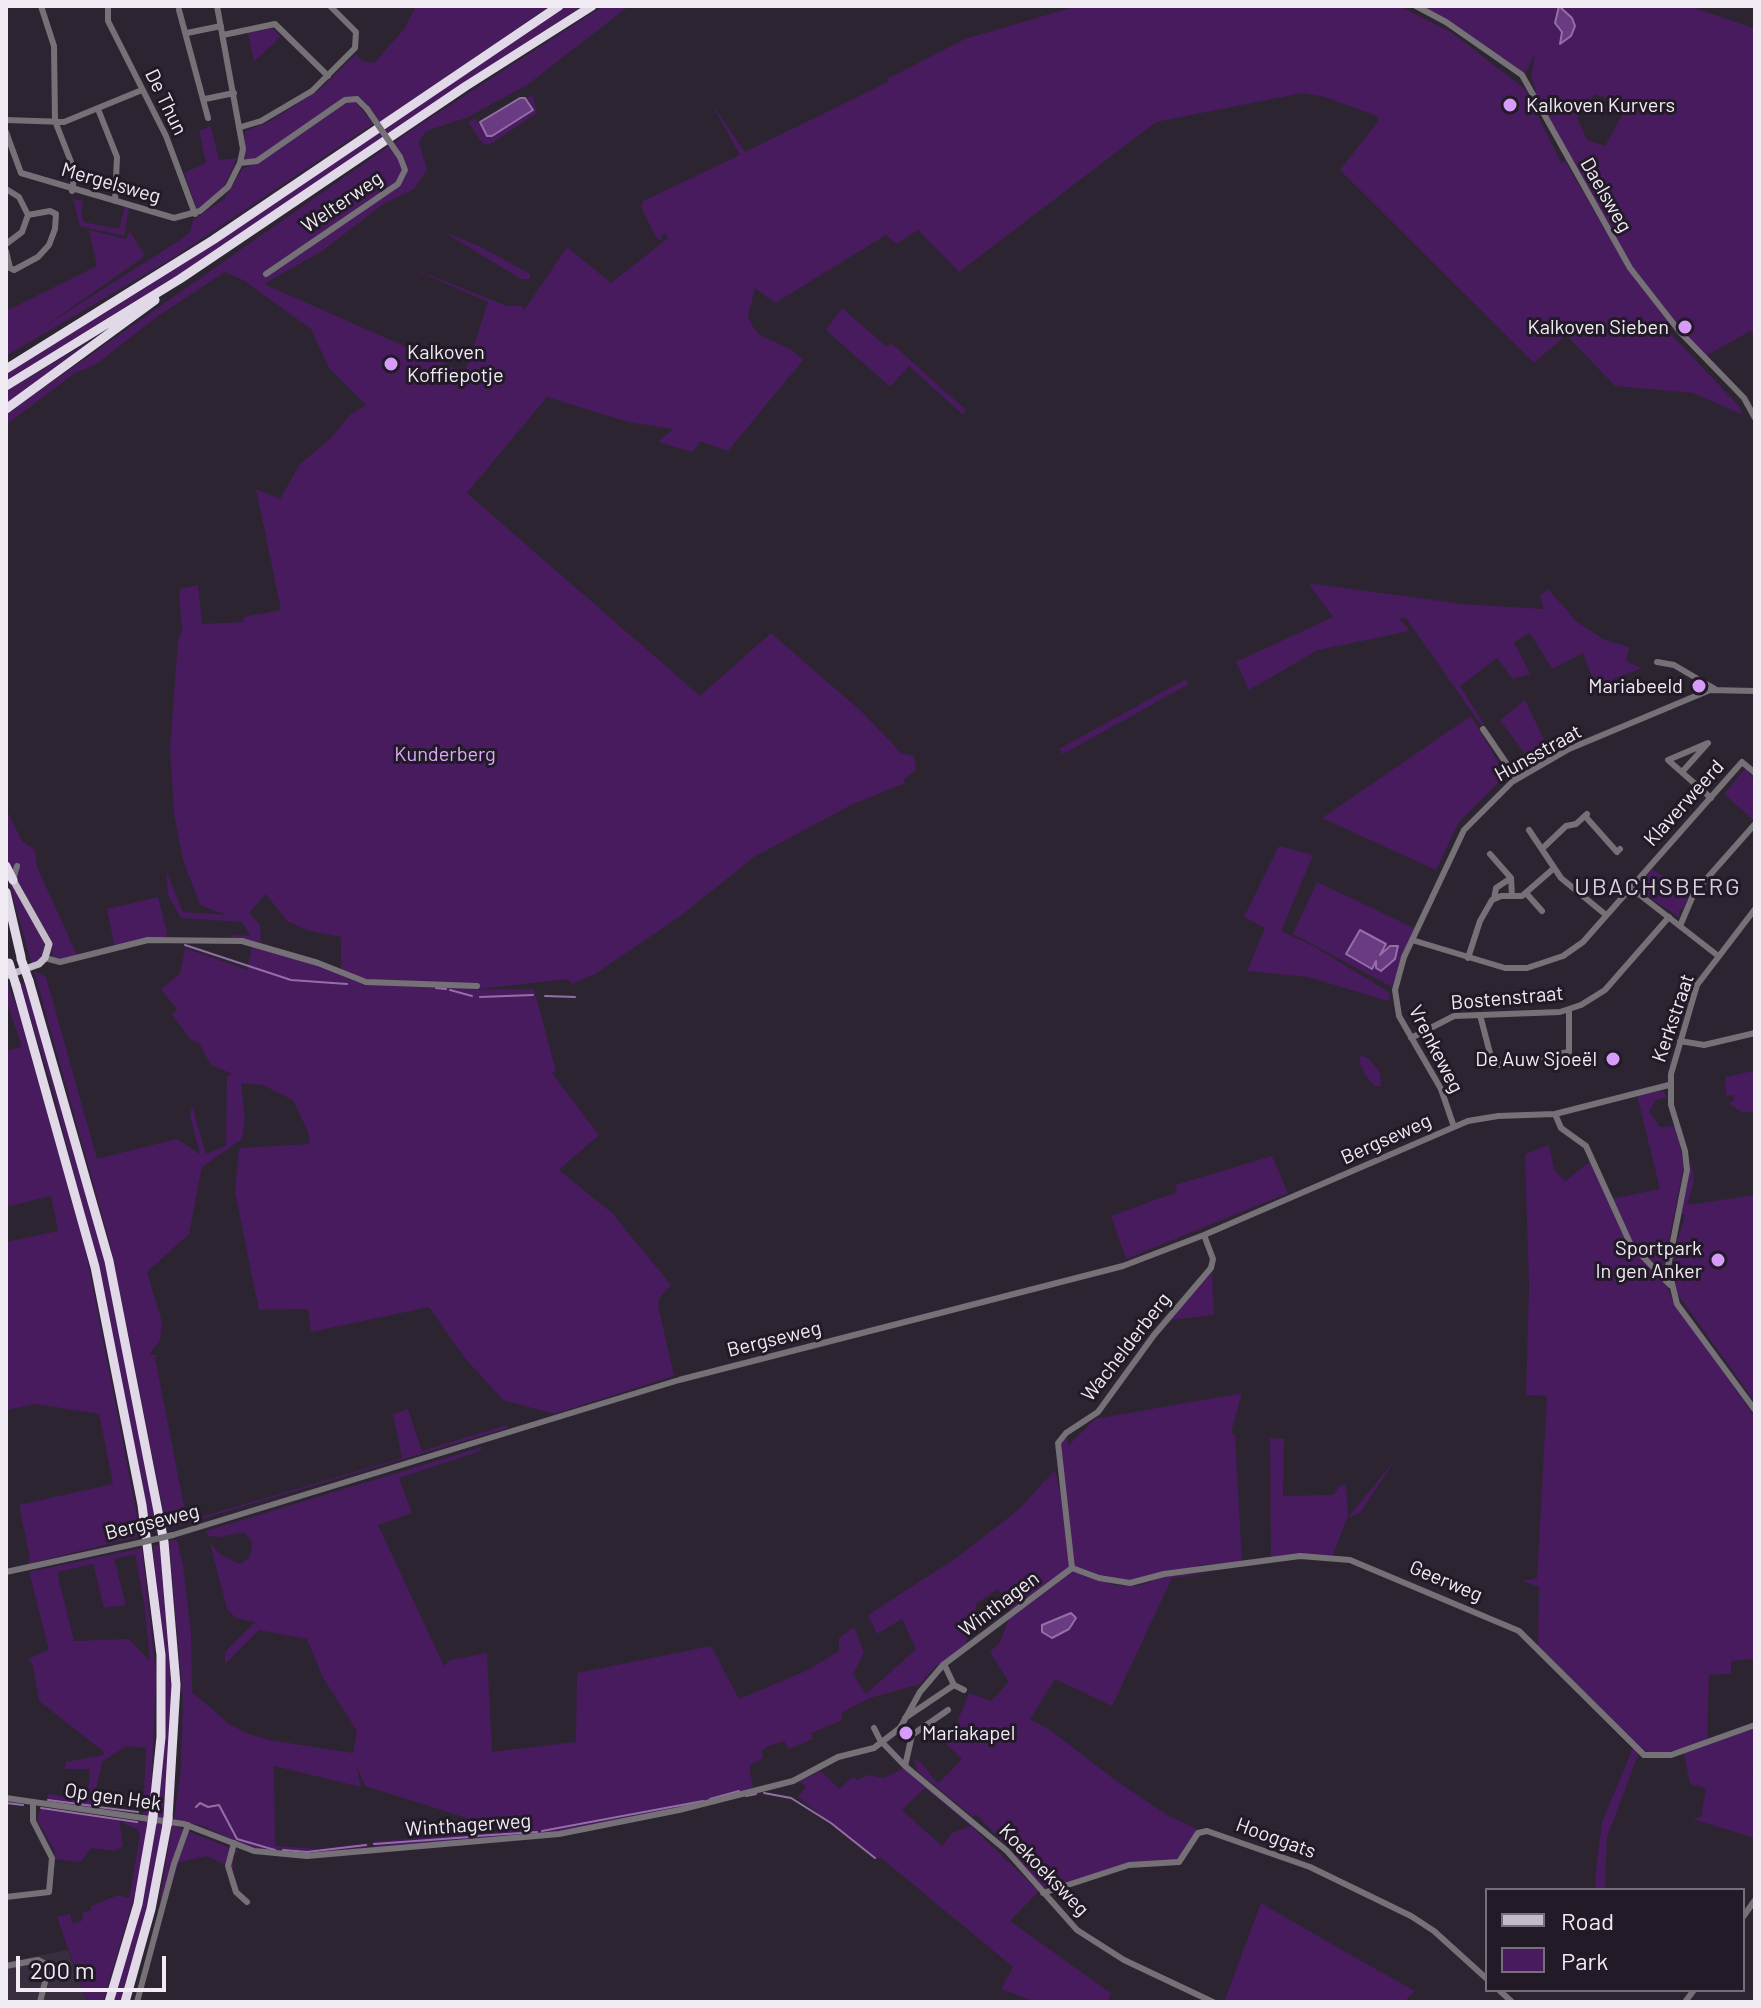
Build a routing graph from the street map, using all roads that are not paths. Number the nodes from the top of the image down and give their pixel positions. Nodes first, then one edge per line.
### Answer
1 (41, 6) edge
2 (108, 6) edge
3 (217, 6) edge
4 (330, 6) edge
5 (559, 6) edge
6 (592, 6) edge
7 (1416, 6) edge
8 (179, 10) dead end
9 (221, 26) junction
10 (187, 33) junction
11 (223, 35) junction
12 (328, 76) junction
13 (142, 90) junction
14 (234, 93) junction
15 (205, 99) junction
16 (98, 109) junction
17 (208, 118) dead end
18 (6, 120) edge
19 (55, 121) junction
20 (241, 127) junction
21 (6, 132) edge
22 (15, 160) junction
23 (6, 163) edge
24 (240, 163) junction
25 (6, 189) edge
26 (72, 191) junction
27 (115, 201) junction
28 (195, 214) junction
29 (28, 215) junction
30 (6, 244) edge
31 (6, 251) edge
32 (266, 274) dead end
33 (180, 279) junction
34 (39, 350) junction
35 (6, 361) edge
36 (6, 369) edge
37 (6, 386) edge
38 (6, 409) edge
39 (1755, 418) edge
40 (1657, 662) dead end
41 (1715, 689) junction
42 (1755, 691) edge
43 (1483, 729) dead end
44 (1682, 772) junction
45 (1755, 773) edge
46 (1517, 779) junction
47 (1711, 798) junction
48 (1755, 824) edge
49 (1529, 830) dead end
50 (1544, 847) junction
51 (1620, 849) dead end
52 (1490, 854) dead end
53 (6, 866) edge
54 (17, 866) dead end
55 (1553, 869) junction
56 (1511, 878) junction
57 (13, 880) junction
58 (1631, 888) junction
59 (6, 892) edge
60 (1526, 893) junction
61 (1512, 896) junction
62 (1494, 899) junction
63 (1755, 909) edge
64 (1542, 911) dead end
65 (6, 913) edge
66 (1606, 915) junction
67 (1669, 917) junction
68 (1680, 926) junction
69 (1412, 940) junction
70 (1717, 955) junction
71 (8, 958) edge
72 (21, 958) junction
73 (45, 958) junction
74 (1468, 958) junction
75 (6, 976) edge
76 (477, 986) dead end
77 (1569, 1010) junction
78 (1480, 1015) junction
79 (1755, 1033) edge
80 (1411, 1038) junction
81 (1680, 1041) junction
82 (1669, 1085) junction
83 (1555, 1114) junction
84 (1454, 1127) junction
85 (1204, 1235) junction
86 (1670, 1285) junction
87 (1755, 1410) edge
88 (1072, 1568) junction
89 (6, 1572) edge
90 (944, 1664) junction
91 (954, 1685) junction
92 (964, 1690) dead end
93 (948, 1710) dead end
94 (904, 1720) junction
95 (1755, 1725) edge
96 (874, 1728) dead end
97 (916, 1731) junction
98 (882, 1742) junction
99 (905, 1766) junction
100 (751, 1791) joint
101 (6, 1798) edge
102 (33, 1802) junction
103 (188, 1825) junction
104 (234, 1843) junction
105 (1043, 1893) junction
106 (6, 1897) edge
107 (247, 1902) dead end
108 (6, 1966) edge
109 (1485, 1977) edge
110 (40, 2002) edge
111 (109, 2002) edge
112 (125, 2002) edge
113 (137, 2002) edge
114 (1213, 2002) edge

1 - 19 street
2 - 13 street, De Thun
3 - 9 street
4 - 12 street
5 - 34 highway
6 - 33 highway
7 - 39 street, Daelsweg
8 - 10 street
9 - 10 street
9 - 11 street
10 - 15 street
11 - 12 street
11 - 14 street
12 - 20 street
13 - 16 street
13 - 28 street, De Thun
14 - 15 street
14 - 20 street
15 - 17 street
16 - 19 street
16 - 27 street
18 - 19 street
19 - 26 street
20 - 24 street
21 - 22 street
22 - 23 street
22 - 26 street, Mergelsweg
24 - 28 street
24 - 32 street, Welterweg, bridge
25 - 29 street
26 - 27 street, Mergelsweg
27 - 28 street, Mergelsweg
29 - 30 street
29 - 31 street
33 - 37 highway
33 - 38 highway
34 - 35 highway
34 - 36 highway
40 - 41 street
41 - 42 street, Hunsstraat
41 - 46 street, Hunsstraat
43 - 46 street
44 - 44 street
44 - 47 street
45 - 47 street, Klaverweerd
46 - 69 street, Hunsstraat
47 - 58 street, Klaverweerd
48 - 68 street
49 - 50 street
50 - 51 street
50 - 55 street
52 - 56 street
53 - 57 highway
54 - 57 street
55 - 60 street
55 - 66 street
56 - 61 street
56 - 62 street
57 - 73 main road
58 - 66 street, Klaverweerd
58 - 67 street
59 - 72 highway
60 - 61 street
60 - 64 street
61 - 62 street
62 - 74 street
63 - 70 street, Kerkstraat
65 - 72 highway
66 - 74 street, Klaverweerd
67 - 68 street
67 - 77 street, Bostenstraat
68 - 70 street
69 - 74 street, Klaverweerd
69 - 80 street, Vrenkeweg
70 - 81 street, Kerkstraat
71 - 111 highway, bridge
72 - 112 highway, bridge
73 - 75 main road
73 - 76 street
77 - 78 street, Bostenstraat
77 - 78 street
78 - 80 street, Bostenstraat
79 - 81 street
80 - 84 street, Vrenkeweg
81 - 82 street, Kerkstraat
82 - 83 street, Bergseweg
82 - 86 street, Kerkstraat
83 - 84 street, Bergseweg
83 - 86 street
84 - 85 street, Bergseweg
85 - 88 street, Wachelderberg
85 - 89 street, Bergseweg, bridge
86 - 87 street, Kerkstraat
88 - 90 street, Winthagen
88 - 95 street, Geerweg
90 - 91 street
90 - 94 street, Winthagen
91 - 92 street
91 - 94 street, Winthagen
93 - 97 street
94 - 97 street
94 - 98 street, Winthagen
96 - 98 street
97 - 99 street
98 - 99 street
98 - 100 street, Winthagen
99 - 105 street, Koekoeksweg
100 - 104 street, Winthagerweg
101 - 102 street, Op gen Hek
102 - 103 street, Op gen Hek
102 - 106 street, Op gen Hek
103 - 104 street, Winthagerweg
103 - 113 street
104 - 107 street
105 - 109 street, Hooggats
105 - 114 street, Koekoeksweg
108 - 110 street

